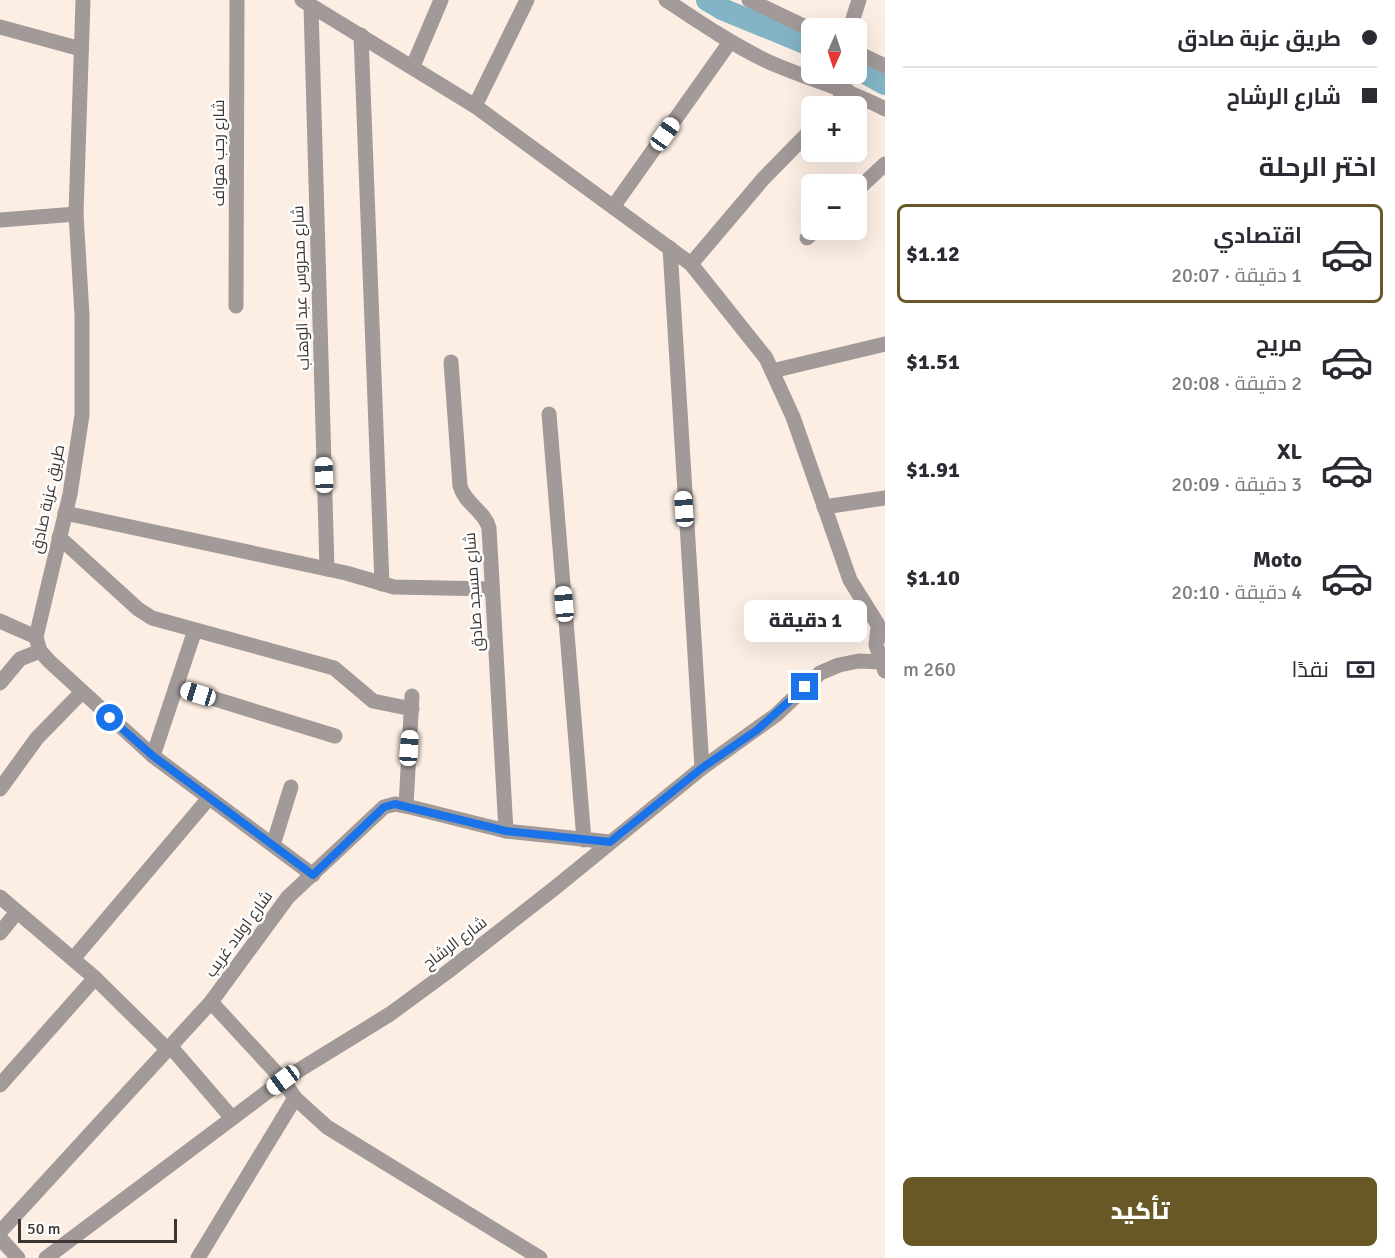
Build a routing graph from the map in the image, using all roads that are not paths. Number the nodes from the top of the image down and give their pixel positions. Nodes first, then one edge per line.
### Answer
1 (83, 0) edge
2 (237, 0) edge
3 (441, 0) edge
4 (527, 0) edge
5 (749, 0) edge
6 (859, 0) edge
7 (672, 2) edge
8 (306, 3) edge
9 (853, 18) edge
10 (801, 25) edge
11 (0, 27) edge
12 (361, 35) junction
13 (730, 42) junction
14 (81, 49) junction
15 (867, 57) edge
16 (413, 66) junction
17 (885, 66) edge
18 (848, 91) junction
19 (843, 96) edge
20 (475, 106) junction
21 (885, 109) edge
22 (801, 140) edge
23 (885, 164) edge
24 (867, 181) edge
25 (613, 207) junction
26 (76, 214) junction
27 (0, 220) edge
28 (670, 248) junction
29 (691, 264) junction
30 (236, 306) dead end
31 (885, 344) edge
32 (451, 362) dead end
33 (772, 371) junction
34 (549, 414) dead end
35 (885, 498) edge
36 (824, 507) junction
37 (65, 513) junction
38 (59, 537) junction
39 (327, 569) junction
40 (382, 584) junction
41 (492, 589) junction
42 (0, 621) edge
43 (195, 630) junction
44 (882, 632) edge
45 (38, 644) junction
46 (882, 667) edge
47 (0, 682) edge
48 (176, 687) junction
49 (82, 692) junction
50 (335, 736) dead end
51 (153, 756) junction
52 (702, 768) junction
53 (291, 787) dead end
54 (0, 789) edge
55 (209, 798) junction
56 (406, 806) junction
57 (506, 831) junction
58 (584, 840) junction
59 (610, 842) junction
60 (273, 845) junction
61 (313, 875) junction
62 (0, 897) edge
63 (17, 912) junction
64 (0, 933) edge
65 (73, 959) junction
66 (95, 978) junction
67 (211, 1002) junction
68 (169, 1048) junction
69 (283, 1080) junction
70 (0, 1085) edge
71 (295, 1098) junction
72 (232, 1118) junction
73 (0, 1232) edge
74 (0, 1238) edge
75 (12, 1256) edge
76 (46, 1258) edge
77 (198, 1258) edge
78 (540, 1258) edge

1 - 14 street, طريق عزبة صادق
2 - 30 street, شارع رجب هواف
3 - 16 street
4 - 20 street
5 - 10 street
6 - 9 street
7 - 13 street
8 - 12 street
8 - 39 street, شارع محروس عبد الوهاب
11 - 14 street
12 - 16 street
12 - 40 street
13 - 18 street
13 - 25 street
14 - 26 street, طريق عزبة صادق
15 - 17 street
16 - 20 street
18 - 19 street
18 - 21 street
20 - 25 street
22 - 29 street
23 - 24 street
25 - 28 street
26 - 27 street
26 - 37 street, طريق عزبة صادق
28 - 29 street
28 - 52 street
29 - 33 street
31 - 33 street
32 - 41 street, شارع مسجد صادق
33 - 36 street
34 - 58 street
35 - 36 street
36 - 44 street
37 - 38 street, طريق عزبة صادق
37 - 39 street
38 - 43 street
38 - 45 street, طريق عزبة صادق
39 - 40 street
40 - 41 street
41 - 57 street, شارع مسجد صادق
42 - 45 street
43 - 48 street
43 - 56 street
44 - 46 street
45 - 47 street
45 - 49 street
46 - 52 street, شارع الرشاح
48 - 50 street
48 - 51 street
49 - 51 street
49 - 54 street
51 - 55 street
52 - 59 street, شارع الرشاح
53 - 60 street
55 - 60 street
55 - 65 street
56 - 57 street, شارع اولاد غريب
56 - 61 street, شارع اولاد غريب
57 - 58 street, شارع اولاد غريب
58 - 59 street, شارع اولاد غريب
59 - 69 street, شارع الرشاح
60 - 61 street
61 - 67 street, شارع اولاد غريب
62 - 63 street
63 - 64 street
63 - 65 street
65 - 66 street
66 - 68 street
66 - 70 street
67 - 68 street, شارع اولاد غريب
67 - 69 street
68 - 72 street
68 - 73 street, شارع اولاد غريب
69 - 71 street
69 - 72 street, شارع الرشاح
71 - 77 street
71 - 78 street
72 - 76 street, شارع الرشاح
74 - 75 street

